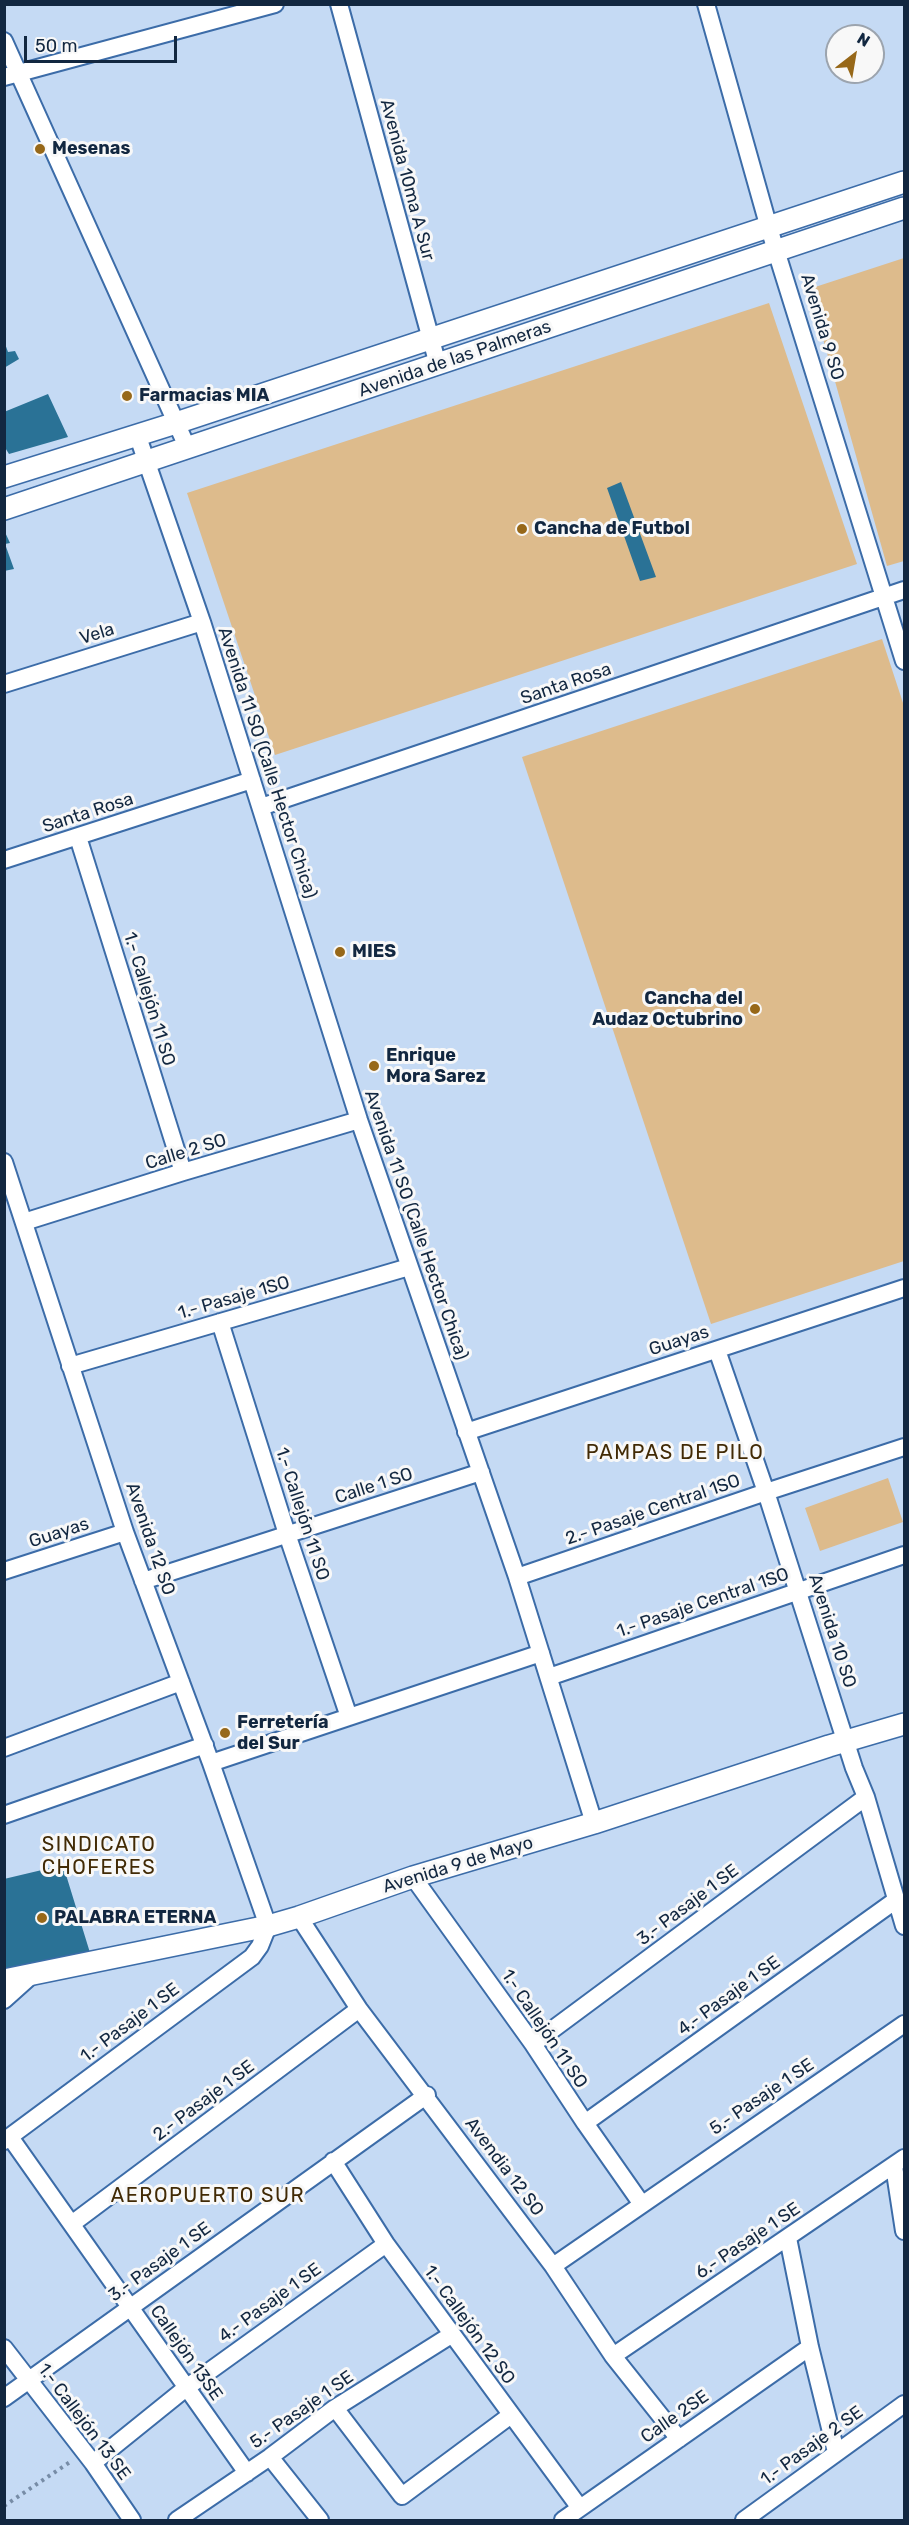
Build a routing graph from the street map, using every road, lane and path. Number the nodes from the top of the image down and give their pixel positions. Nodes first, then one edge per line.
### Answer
1 (275, 4) edge
2 (339, 4) edge
3 (706, 4) edge
4 (4, 41) edge
5 (12, 75) edge
6 (904, 182) edge
7 (904, 208) edge
8 (770, 228) junction
9 (777, 249) junction
10 (430, 339) junction
11 (438, 365) junction
12 (176, 423) junction
13 (137, 434) junction
14 (188, 449) junction
15 (146, 464) junction
16 (4, 477) edge
17 (4, 509) edge
18 (904, 590) edge
19 (885, 598) junction
20 (202, 622) junction
21 (904, 661) edge
22 (4, 684) edge
23 (252, 780) junction
24 (261, 807) junction
25 (78, 837) junction
26 (4, 860) edge
27 (359, 1120) junction
28 (4, 1162) edge
29 (183, 1172) junction
30 (24, 1222) junction
31 (410, 1267) junction
32 (904, 1288) edge
33 (220, 1322) junction
34 (717, 1350) junction
35 (70, 1366) junction
36 (466, 1432) junction
37 (904, 1448) edge
38 (481, 1472) junction
39 (766, 1492) junction
40 (125, 1532) junction
41 (287, 1534) junction
42 (904, 1555) edge
43 (4, 1571) edge
44 (517, 1577) junction
45 (143, 1581) junction
46 (798, 1591) junction
47 (541, 1653) junction
48 (549, 1677) junction
49 (181, 1682) junction
50 (349, 1716) junction
51 (904, 1724) edge
52 (846, 1741) junction
53 (205, 1745) junction
54 (4, 1748) edge
55 (211, 1762) junction
56 (866, 1797) junction
57 (4, 1815) edge
58 (594, 1822) junction
59 (413, 1877) junction
60 (896, 1900) junction
61 (299, 1917) junction
62 (268, 1926) junction
63 (904, 1926) edge
64 (33, 1974) junction
65 (4, 1980) edge
66 (4, 2000) edge
67 (360, 2009) junction
68 (904, 2024) edge
69 (533, 2044) junction
70 (427, 2095) junction
71 (585, 2123) junction
72 (7, 2139) edge
73 (333, 2161) junction
74 (899, 2162) edge
75 (641, 2203) junction
76 (73, 2223) junction
77 (904, 2231) edge
78 (788, 2238) junction
79 (386, 2244) junction
80 (553, 2266) junction
81 (130, 2307) junction
82 (451, 2335) junction
83 (810, 2347) junction
84 (4, 2348) edge
85 (613, 2356) junction
86 (29, 2381) junction
87 (186, 2388) junction
88 (4, 2398) edge
89 (904, 2404) edge
90 (334, 2408) junction
91 (512, 2415) junction
92 (679, 2439) junction
93 (836, 2452) junction
94 (270, 2457) junction
95 (88, 2458) junction
96 (247, 2473) junction
97 (4, 2506) edge
98 (580, 2508) junction
99 (132, 2520) edge
100 (177, 2520) edge
101 (320, 2520) edge
102 (563, 2520) edge
103 (744, 2520) edge

1 - 5 street
2 - 10 street, Avenida 10ma A Sur
3 - 8 street, Avenida 9 SO
4 - 5 street
5 - 12 street
6 - 8 street, Avenida de las Palmeras
7 - 9 street, Avenida de las Palmeras
8 - 9 street, Avenida 9 SO
8 - 10 street, Avenida de las Palmeras
9 - 11 street, Avenida de las Palmeras
9 - 19 street, Avenida 9 SO
10 - 11 street, Avenida 10ma A Sur
10 - 12 street, Avenida de las Palmeras
11 - 14 street, Avenida de las Palmeras
12 - 13 street, Avenida de las Palmeras
12 - 14 street
13 - 15 street, Avenida 11 SO (Calle Hector Chica)
13 - 16 street, Avenida de las Palmeras
14 - 15 street, Avenida de las Palmeras
15 - 17 street, Avenida de las Palmeras
15 - 20 street, Avenida 11 SO (Calle Hector Chica)
18 - 19 street, Santa Rosa
19 - 21 street, Avenida 9 SO
19 - 24 street, Santa Rosa
20 - 22 street, Vela
20 - 23 street, Avenida 11 SO (Calle Hector Chica)
23 - 24 street, Avenida 11 SO (Calle Hector Chica)
23 - 25 street, Santa Rosa
24 - 27 street, Avenida 11 SO (Calle Hector Chica)
25 - 26 street, Santa Rosa
25 - 29 street, 1.- Callejón 11 SO
27 - 29 street, Calle 2 SO
27 - 31 street, Avenida 11 SO (Calle Hector Chica)
28 - 30 street, Avenida 12 SO
29 - 30 street, Calle 2 SO
30 - 35 street, Avenida 12 SO
31 - 33 street, 1.- Pasaje 1SO
31 - 36 street, Avenida 11 SO (Calle Hector Chica)
32 - 34 street, Guayas
33 - 35 street, 1.- Pasaje 1SO
33 - 41 street, 1.- Callejón 11 SO
34 - 36 street, Guayas
34 - 39 street, Avenida 10 SO
35 - 40 street, Avenida 12 SO
36 - 38 street, Avenida 11 SO (Calle Hector Chica)
37 - 39 street, 2.- Pasaje Central 1SO
38 - 41 street, Calle 1 SO
38 - 44 street, Avenida 11 SO (Calle Hector Chica)
39 - 44 street, 2.- Pasaje Central 1SO
39 - 46 street, Avenida 10 SO
40 - 43 street, Guayas
40 - 45 street, Avenida 12 SO
41 - 45 street, Calle 1 SO
41 - 50 street, 1.- Callejón 11 SO
42 - 46 street, 1.- Pasaje Central 1SO
44 - 47 street, Avenida 11 SO (Calle Hector Chica)
45 - 49 street, Avenida 12 SO
46 - 48 street, 1.- Pasaje Central 1SO
46 - 52 street, Avenida 10 SO
47 - 48 street, Avenida 11 SO (Calle Hector Chica)
47 - 50 street
48 - 58 street, Avenida 11 SO (Calle Hector Chica)
49 - 53 street, Avenida 12 SO
49 - 54 street
50 - 55 street
51 - 52 street, Avenida 9 de Mayo
52 - 56 street, Avenida 10 SO
52 - 58 street, Avenida 9 de Mayo
53 - 55 street, Avenida 12 SO
53 - 57 street
55 - 62 street, Avenida 12 SO
56 - 60 street, Avenida 10 SO
56 - 69 street, 3.- Pasaje 1 SE
58 - 59 street, Avenida 9 de Mayo
59 - 61 street, Avenida 9 de Mayo
59 - 69 street, 1.- Callejón 11 SO
60 - 63 street, Avenida 10 SO
60 - 71 street, 4.- Pasaje 1 SE
61 - 62 street, Avenida 9 de Mayo
61 - 67 street, Avendia 12 SO
62 - 64 street, Avenida 9 de Mayo
62 - 72 street, 1.- Pasaje 1 SE
64 - 65 street, Avenida 9 de Mayo
64 - 66 street
67 - 70 street, Avendia 12 SO
67 - 76 street, 2.- Pasaje 1 SE
68 - 75 street, 5.- Pasaje 1 SE
69 - 71 street, 1.- Callejón 11 SO
70 - 73 street, 3.- Pasaje 1 SE
70 - 80 street, Avendia 12 SO
71 - 75 street, 1.- Callejón 11 SO
72 - 76 street, Callejón 13SE
73 - 79 street, 1.- Callejón 12 SO
73 - 81 street, 3.- Pasaje 1 SE
74 - 77 street
74 - 78 street, 6.- Pasaje 1 SE
75 - 80 street, 5.- Pasaje 1 SE
76 - 81 street, Callejón 13SE
78 - 83 street
78 - 85 street, 6.- Pasaje 1 SE
79 - 82 street, 1.- Callejón 12 SO
79 - 87 street, 4.- Pasaje 1 SE
80 - 85 street, Avendia 12 SO
81 - 86 street, 3.- Pasaje 1 SE
81 - 87 street, Callejón 13SE
82 - 90 street, 5.- Pasaje 1 SE
82 - 91 street, 1.- Callejón 12 SO
83 - 92 street, Calle 2SE
83 - 93 street
84 - 86 street, 1.- Callejón 13 SE
85 - 92 street, Avendia 12 SO
86 - 88 street, 3.- Pasaje 1 SE
86 - 95 street, 1.- Callejón 13 SE
87 - 95 street, 4.- Pasaje 1 SE
87 - 96 street, Callejón 13SE
89 - 93 street, 1.- Pasaje 2 SE
90 - 91 street
90 - 94 street, 5.- Pasaje 1 SE
91 - 98 street, 1.- Callejón 12 SO
92 - 98 street, Calle 2SE
93 - 103 street, 1.- Pasaje 2 SE
94 - 96 street, 5.- Pasaje 1 SE
94 - 101 street
95 - 97 path
95 - 99 street, 1.- Callejón 13 SE
96 - 100 street, 5.- Pasaje 1 SE
98 - 102 street, Calle 2SE

